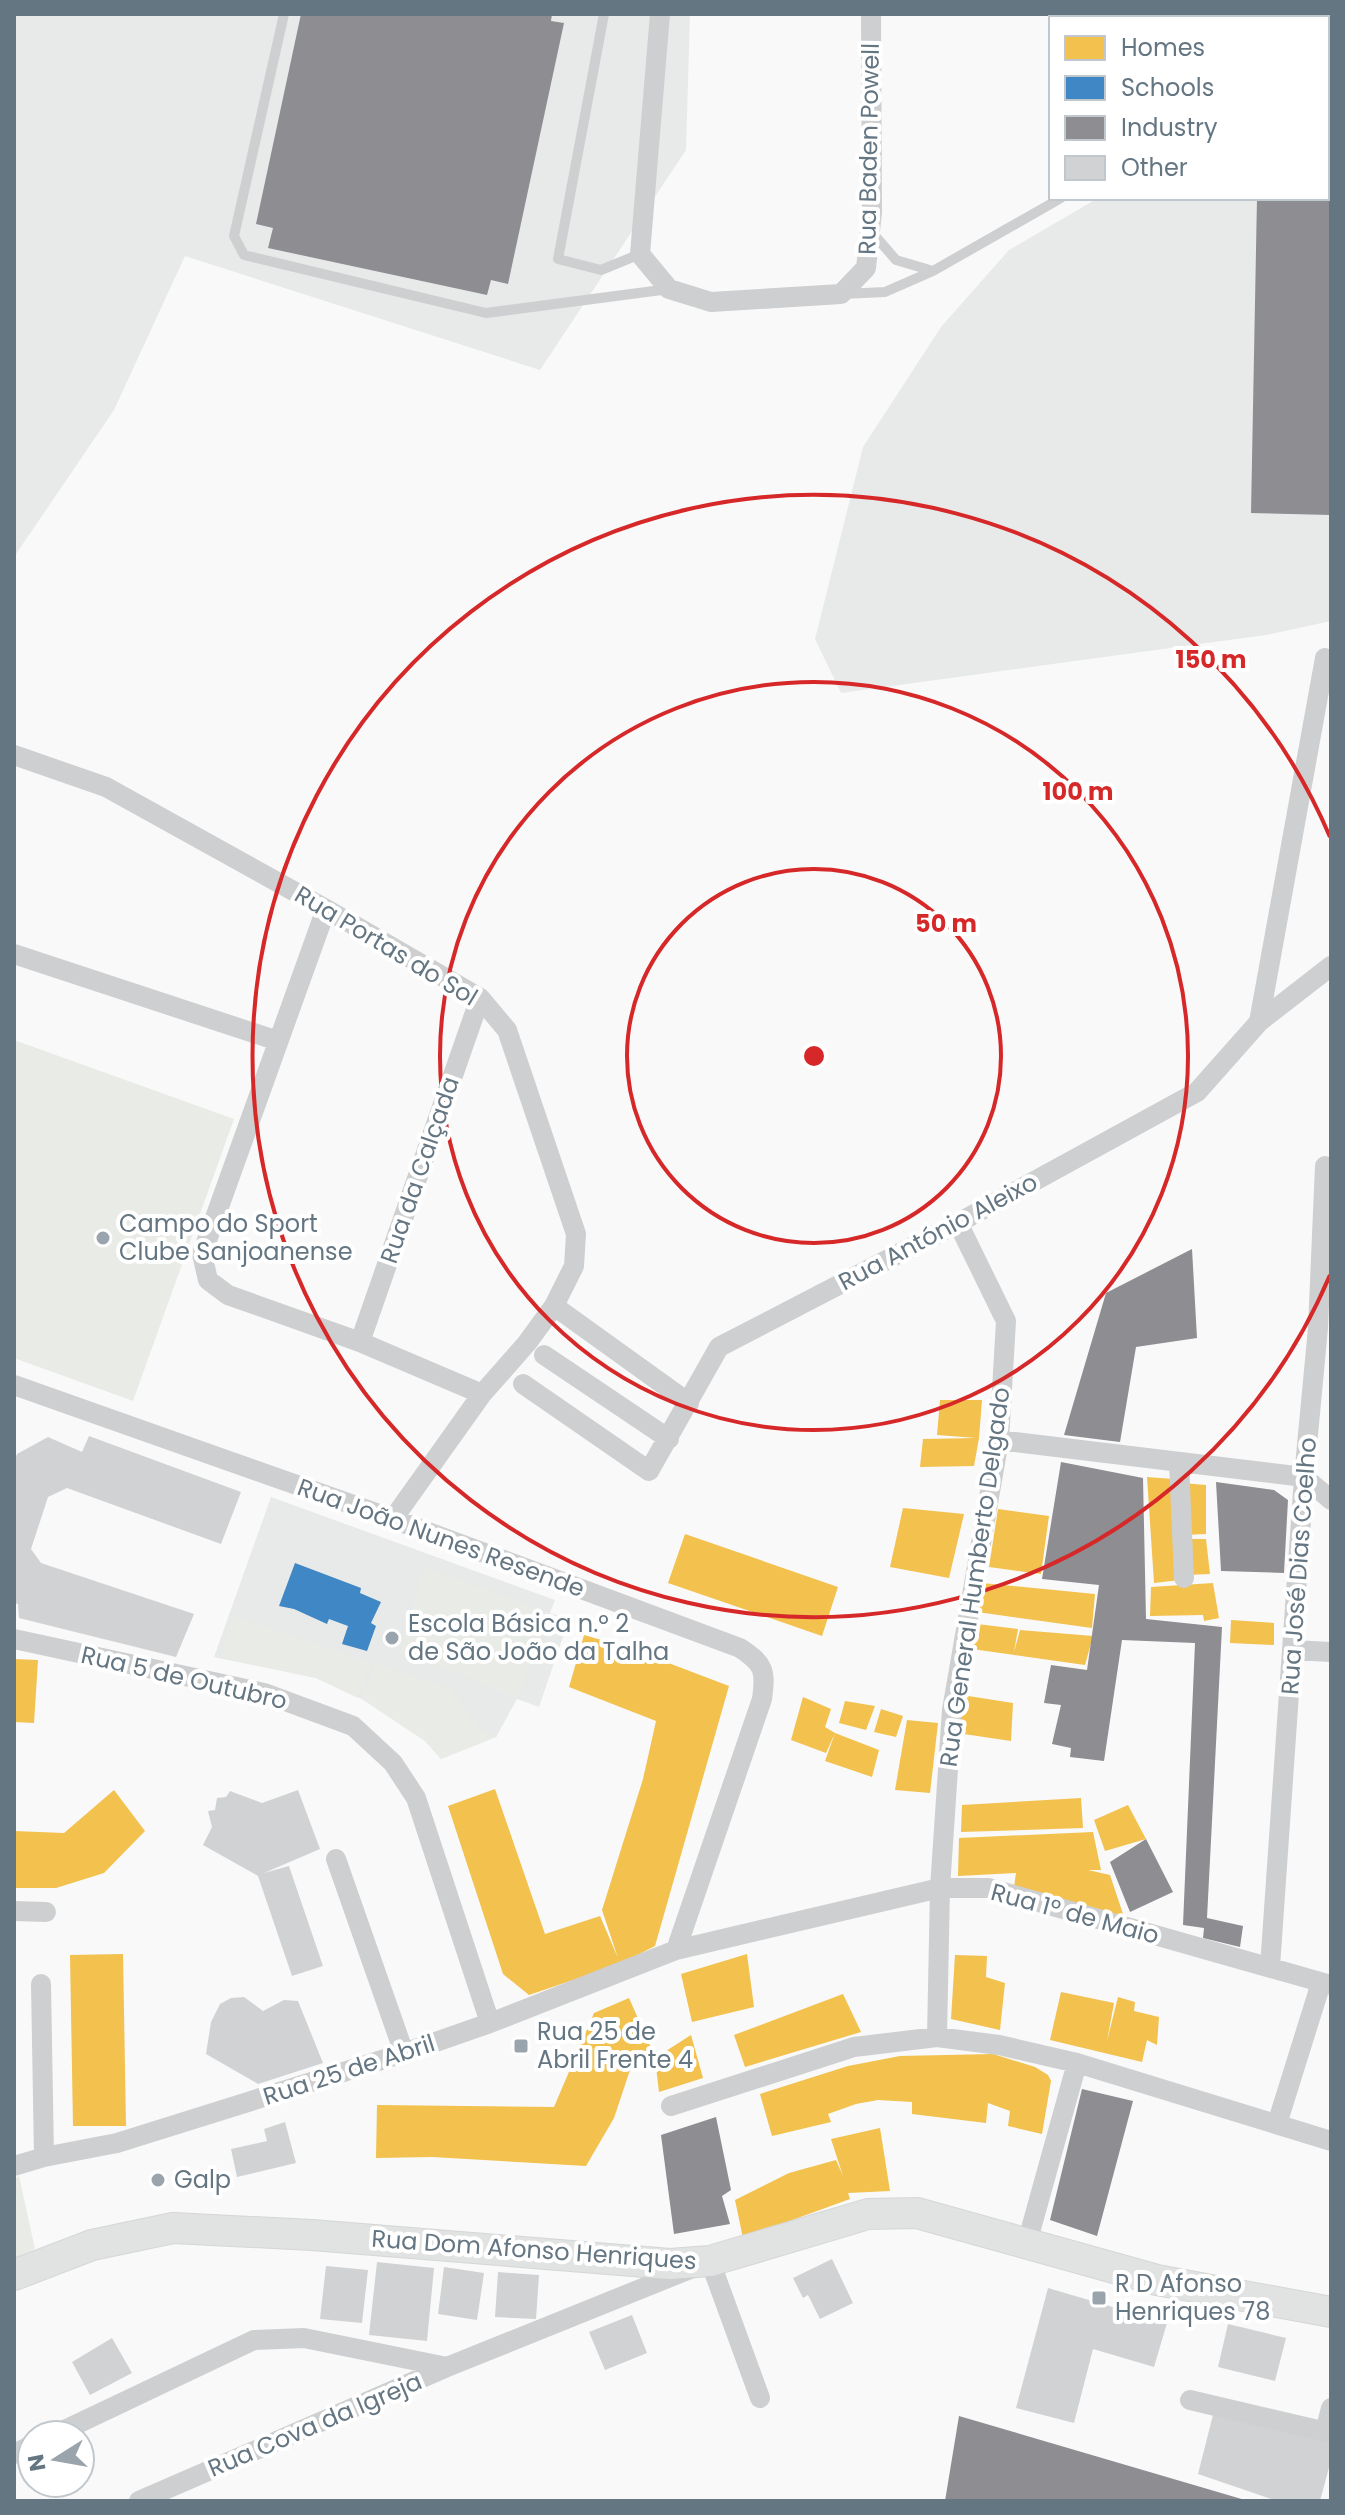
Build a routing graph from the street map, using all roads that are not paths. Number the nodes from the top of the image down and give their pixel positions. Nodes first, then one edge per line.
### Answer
1 (284, 14) edge
2 (604, 14) edge
3 (660, 14) edge
4 (871, 14) edge
5 (1057, 200) edge
6 (870, 230) junction
7 (640, 254) junction
8 (933, 271) junction
9 (669, 289) junction
10 (841, 294) junction
11 (1325, 658) dead end
12 (14, 755) edge
13 (326, 909) junction
14 (14, 954) edge
15 (1331, 966) edge
16 (480, 998) junction
17 (1259, 1022) junction
18 (278, 1041) junction
19 (1325, 1166) dead end
20 (958, 1223) junction
21 (554, 1306) junction
22 (360, 1342) junction
23 (544, 1355) dead end
24 (523, 1384) dead end
25 (14, 1385) edge
26 (482, 1394) junction
27 (689, 1403) junction
28 (669, 1439) junction
29 (999, 1440) junction
30 (1179, 1462) junction
31 (1304, 1477) junction
32 (1331, 1500) edge
33 (393, 1519) junction
34 (1184, 1578) dead end
35 (14, 1639) edge
36 (1292, 1650) junction
37 (1331, 1652) edge
38 (336, 1859) dead end
39 (940, 1888) junction
40 (14, 1911) edge
41 (46, 1912) dead end
42 (676, 1950) junction
43 (1270, 1967) junction
44 (41, 1984) dead end
45 (1326, 1984) edge
46 (490, 2023) junction
47 (937, 2037) junction
48 (404, 2053) junction
49 (1077, 2063) junction
50 (671, 2106) dead end
51 (1277, 2124) junction
52 (1331, 2141) edge
53 (44, 2157) junction
54 (14, 2166) edge
55 (1027, 2243) junction
56 (710, 2261) junction
57 (14, 2275) edge
58 (1331, 2312) edge
59 (447, 2367) junction
60 (760, 2398) dead end
61 (1190, 2400) dead end
62 (1331, 2408) edge
63 (88, 2419) edge
64 (1328, 2433) edge
65 (139, 2501) edge

1 - 9 lane
2 - 7 lane
3 - 7 street
4 - 6 street, Rua Baden Powell
5 - 8 lane
6 - 8 lane
6 - 10 street, Rua Baden Powell
7 - 9 street
8 - 10 lane
9 - 10 street
11 - 17 street
12 - 13 street, Rua Portas do Sol
13 - 16 street, Rua Portas do Sol
13 - 18 street
14 - 18 street
15 - 17 street, Rua António Aleixo
16 - 21 street, Rua Portas do Sol
16 - 22 street, Rua da Calçada
17 - 20 street, Rua António Aleixo
18 - 22 street
19 - 31 street, Rua José Dias Coelho
20 - 27 street, Rua António Aleixo
20 - 29 street, Rua General Humberto Delgado
21 - 26 street, Rua Portas do Sol
21 - 27 street
22 - 26 street
23 - 28 street
24 - 28 street, Rua António Aleixo
25 - 33 street, Rua João Nunes Resende
26 - 33 street, Rua Portas do Sol
27 - 28 street, Rua António Aleixo
29 - 30 street
29 - 39 street, Rua General Humberto Delgado
30 - 31 street
30 - 34 street
31 - 32 street
31 - 36 street, Rua José Dias Coelho
33 - 42 street, Rua João Nunes Resende
35 - 46 street, Rua 5 de Outubro
36 - 37 street
36 - 43 street, Rua José Dias Coelho
38 - 48 street
39 - 42 street, Rua 1º de Maio
39 - 43 street, Rua 1º de Maio
39 - 47 street, Rua General Humberto Delgado
40 - 41 street
42 - 46 street, Rua 25 de Abril
43 - 45 street, Rua 1º de Maio
44 - 53 street
45 - 51 street
46 - 48 street, Rua 25 de Abril
47 - 49 street
47 - 50 street
48 - 53 street, Rua 25 de Abril
49 - 51 street
49 - 55 street
51 - 52 street
53 - 54 street, Rua 25 de Abril
55 - 56 street, Rua Dom Afonso Henriques
55 - 58 street, Rua Dom Afonso Henriques
56 - 57 street, Rua Dom Afonso Henriques
56 - 59 street, Rua Cova da Igreja
56 - 60 street
59 - 63 street, Rua Cova da Igreja
59 - 65 street, Rua Cova da Igreja
61 - 64 street
62 - 64 street

